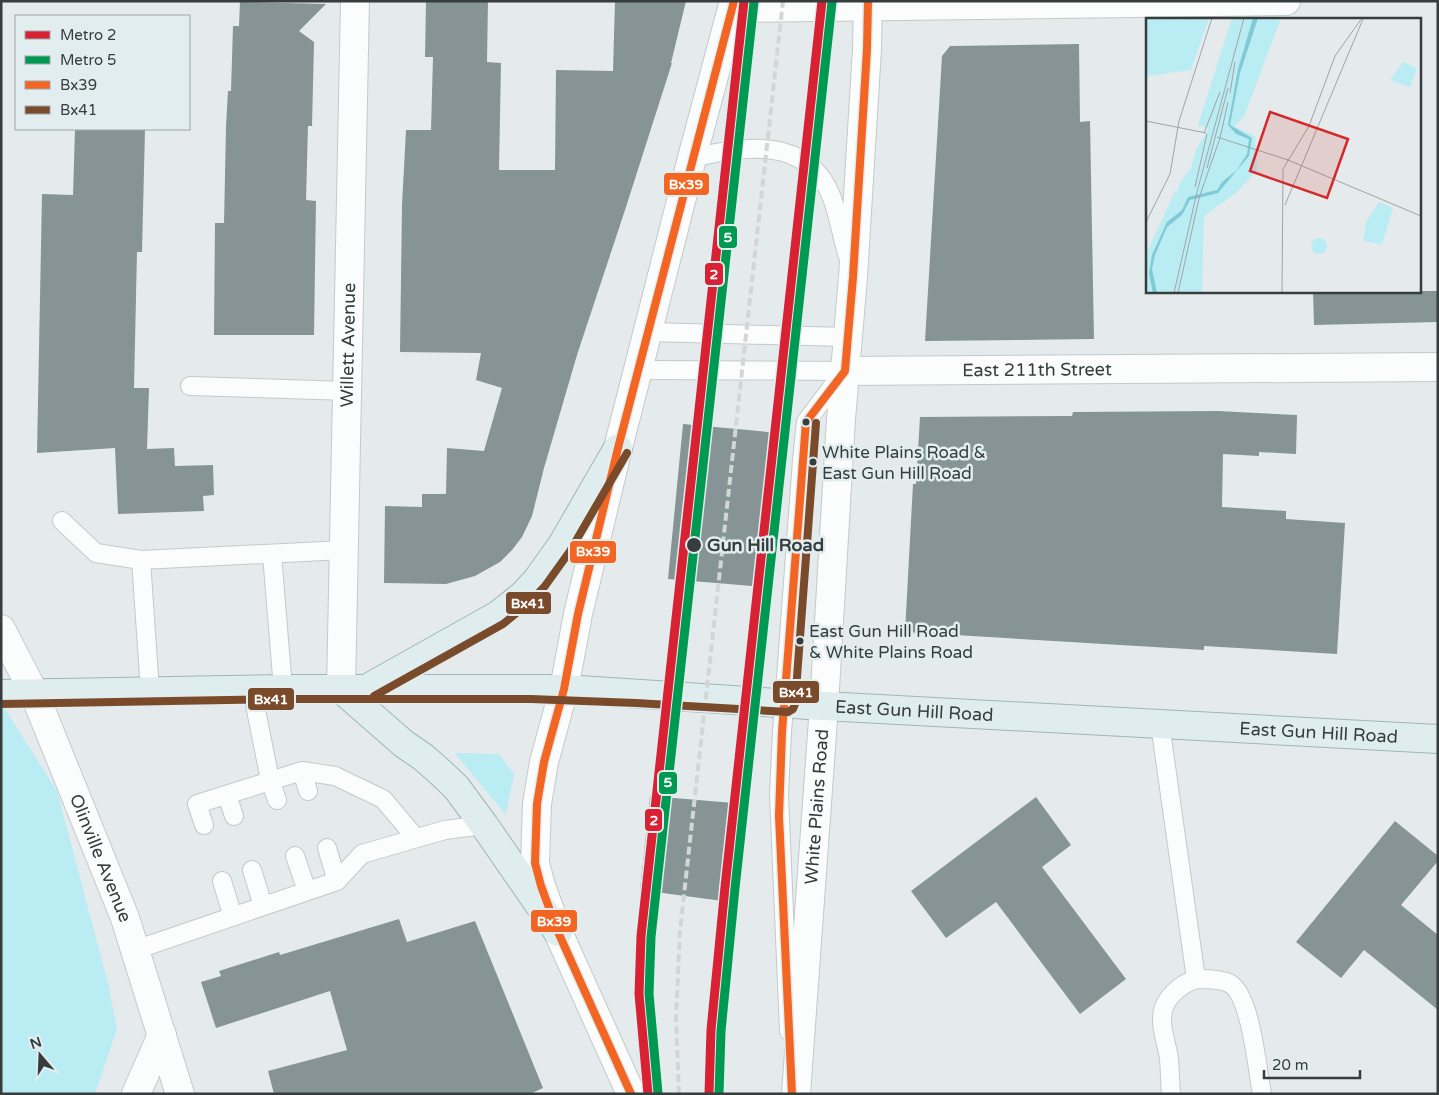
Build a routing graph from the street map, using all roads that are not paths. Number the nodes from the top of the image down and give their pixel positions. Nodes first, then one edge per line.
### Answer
1 (355, 1) edge
2 (1286, 1) edge
3 (868, 4) edge
4 (734, 5) edge
5 (692, 158) junction
6 (853, 277) junction
7 (648, 332) junction
8 (848, 337) junction
9 (1438, 367) edge
10 (638, 370) junction
11 (844, 371) junction
12 (190, 386) dead end
13 (348, 391) junction
14 (618, 448) junction
15 (62, 521) dead end
16 (344, 550) junction
17 (272, 554) junction
18 (141, 560) junction
19 (1, 629) edge
20 (283, 689) junction
21 (353, 689) junction
22 (252, 690) junction
23 (564, 690) junction
24 (150, 692) junction
25 (34, 693) junction
26 (1, 694) edge
27 (785, 703) junction
28 (824, 706) junction
29 (1160, 724) junction
30 (1438, 739) edge
31 (302, 771) junction
32 (270, 780) junction
33 (308, 791) dead end
34 (227, 795) junction
35 (277, 800) dead end
36 (234, 816) dead end
37 (204, 825) dead end
38 (484, 825) junction
39 (416, 838) junction
40 (326, 848) dead end
41 (295, 856) dead end
42 (252, 870) dead end
43 (222, 881) dead end
44 (337, 881) junction
45 (306, 891) junction
46 (264, 906) junction
47 (233, 917) junction
48 (558, 932) junction
49 (135, 950) junction
50 (1196, 979) junction
51 (162, 1035) junction
52 (136, 1094) edge
53 (180, 1094) edge
54 (631, 1094) edge
55 (794, 1094) edge
56 (1171, 1094) edge
57 (1262, 1094) edge

1 - 13 street, Willett Avenue
2 - 3 street
3 - 4 street
3 - 6 street, White Plains Road
4 - 5 street
5 - 6 lane, White Plains Road
5 - 7 street
6 - 8 street, White Plains Road
7 - 8 lane
7 - 10 street
8 - 11 street, White Plains Road
9 - 11 street, East 211th Street
10 - 11 lane, East 211th Street
10 - 14 street
11 - 27 lane, White Plains Road
11 - 28 street, White Plains Road
12 - 13 lane
13 - 16 street, Willett Avenue
14 - 21 main road
14 - 23 street
15 - 18 lane
16 - 17 lane
16 - 21 street, Willett Avenue
17 - 18 lane
17 - 20 lane
18 - 24 lane
19 - 25 street, Olinville Avenue
20 - 21 main road, East Gun Hill Road
20 - 22 main road, East Gun Hill Road
21 - 23 main road, East Gun Hill Road
21 - 38 main road
22 - 24 main road, East Gun Hill Road
22 - 32 lane
23 - 27 main road, East Gun Hill Road
23 - 48 street
24 - 25 main road, East Gun Hill Road
25 - 26 main road, East Gun Hill Road
25 - 49 street, Olinville Avenue
27 - 28 main road, East Gun Hill Road
27 - 55 lane, White Plains Road
28 - 29 main road, East Gun Hill Road
28 - 55 street, White Plains Road
29 - 30 main road, East Gun Hill Road
29 - 50 lane
31 - 32 lane
31 - 33 lane
31 - 39 lane
32 - 34 lane
32 - 35 lane
34 - 36 lane
34 - 37 lane
38 - 39 lane
38 - 48 main road
39 - 44 lane
40 - 44 lane
41 - 45 lane
42 - 46 lane
43 - 47 lane
44 - 45 lane
45 - 46 lane
46 - 47 lane
47 - 49 lane
48 - 54 street
49 - 51 street, Olinville Avenue
50 - 56 lane
50 - 57 lane
51 - 52 street
51 - 53 street, Olinville Avenue

